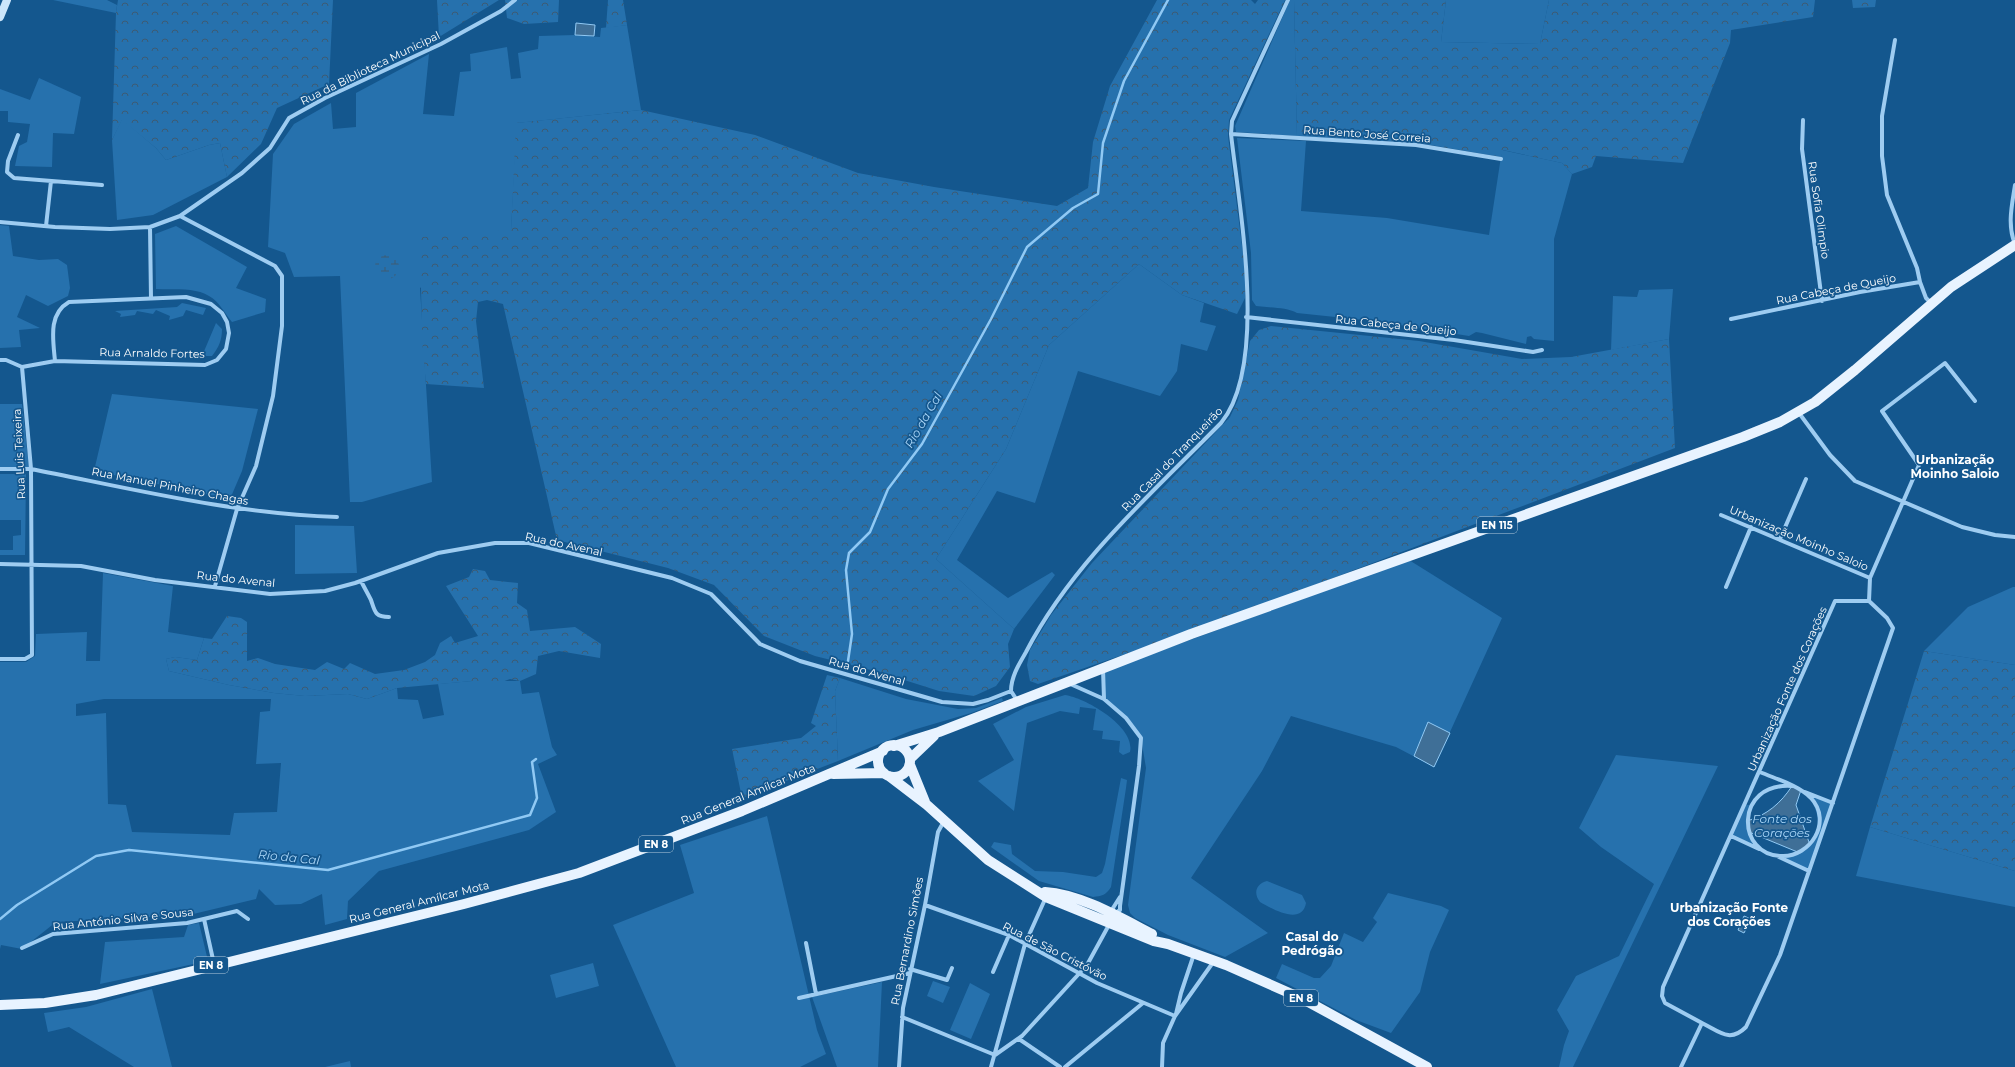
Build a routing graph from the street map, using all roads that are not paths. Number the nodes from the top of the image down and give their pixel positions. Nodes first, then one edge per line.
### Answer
1 (7, 0) edge
2 (515, 0) edge
3 (1288, 0) edge
4 (0, 17) edge
5 (1895, 40) dead end
6 (1803, 120) dead end
7 (1231, 134) junction
8 (18, 135) dead end
9 (1501, 159) dead end
10 (51, 181) junction
11 (102, 185) dead end
12 (2015, 185) edge
13 (180, 216) junction
14 (0, 222) edge
15 (46, 226) junction
16 (150, 227) junction
17 (2015, 245) edge
18 (1920, 282) junction
19 (150, 298) junction
20 (1822, 301) junction
21 (1931, 303) junction
22 (1246, 317) junction
23 (1731, 319) dead end
24 (1542, 350) dead end
25 (0, 360) edge
26 (55, 361) junction
27 (22, 367) junction
28 (1975, 401) dead end
29 (1799, 412) junction
30 (0, 469) edge
31 (31, 469) junction
32 (1806, 479) dead end
33 (1903, 502) junction
34 (237, 509) junction
35 (1721, 515) dead end
36 (337, 517) dead end
37 (1751, 527) junction
38 (2015, 537) edge
39 (1780, 539) junction
40 (0, 564) edge
41 (31, 565) junction
42 (1870, 578) junction
43 (361, 581) junction
44 (215, 586) junction
45 (1726, 587) dead end
46 (1869, 601) junction
47 (390, 617) dead end
48 (0, 659) edge
49 (1103, 668) junction
50 (1065, 682) junction
51 (1011, 691) junction
52 (1104, 699) junction
53 (1018, 702) junction
54 (939, 732) junction
55 (894, 746) junction
56 (883, 751) junction
57 (910, 762) junction
58 (1760, 772) junction
59 (831, 774) junction
60 (887, 775) junction
61 (1792, 786) junction
62 (1803, 791) junction
63 (1833, 803) junction
64 (1745, 804) junction
65 (927, 805) junction
66 (1751, 806) junction
67 (944, 822) junction
68 (1731, 836) junction
69 (1819, 836) junction
70 (1766, 852) junction
71 (1777, 856) junction
72 (1809, 871) junction
73 (1042, 894) junction
74 (925, 905) junction
75 (248, 918) dead end
76 (204, 919) junction
77 (1112, 919) junction
78 (1009, 935) junction
79 (806, 943) dead end
80 (1025, 944) junction
81 (22, 948) dead end
82 (1194, 953) junction
83 (1214, 961) junction
84 (214, 964) junction
85 (952, 968) dead end
86 (910, 971) junction
87 (993, 972) dead end
88 (1078, 974) junction
89 (816, 994) junction
90 (799, 998) dead end
91 (1143, 1004) junction
92 (0, 1005) edge
93 (1175, 1016) junction
94 (902, 1017) junction
95 (1702, 1023) junction
96 (1019, 1039) junction
97 (995, 1055) junction
98 (899, 1067) edge
99 (991, 1067) edge
100 (1060, 1067) edge
101 (1065, 1067) edge
102 (1162, 1067) edge
103 (1427, 1067) edge
104 (1681, 1067) edge

1 - 4 street
2 - 13 street, Rua da Biblioteca Municipal
3 - 7 street, Rua Casal do Tranqueirão
5 - 18 street
6 - 20 street, Rua Sofia Olimpio
7 - 9 street, Rua Bento José Correia
7 - 22 street, Rua Casal do Tranqueirão
8 - 10 street
10 - 11 street
10 - 15 street
12 - 17 street
13 - 16 street, Rua da Biblioteca Municipal
13 - 34 street
14 - 15 street, Rua da Biblioteca Municipal
15 - 16 street, Rua da Biblioteca Municipal
16 - 19 street
17 - 21 main road, EN 115
18 - 20 street, Rua Cabeça de Queijo
18 - 21 street
19 - 26 street, Rua Arnaldo Fortes
19 - 26 street, Rua Arnaldo Fortes
20 - 23 street, Rua Cabeça de Queijo
21 - 29 main road, EN 115
22 - 24 street, Rua Cabeça de Queijo
22 - 51 street, Rua Casal do Tranqueirão
25 - 27 street
26 - 27 street, Rua Arnaldo Fortes
27 - 31 street, Rua Luis Teixeira
28 - 33 street, Urbanização Moinho Saloio
29 - 33 street
29 - 49 main road, EN 115
30 - 31 street, Rua Manuel Pinheiro Chagas
31 - 34 street, Rua Manuel Pinheiro Chagas
31 - 41 street, Rua Luis Teixeira
32 - 39 street
33 - 38 street
33 - 42 street, Urbanização Moinho Saloio
34 - 36 street, Rua Manuel Pinheiro Chagas
34 - 44 street
35 - 37 street, Urbanização Moinho Saloio
37 - 39 street, Urbanização Moinho Saloio
37 - 45 street
39 - 42 street, Urbanização Moinho Saloio
40 - 41 street, Rua do Avenal
41 - 44 street, Rua do Avenal
41 - 48 street, Rua Luis Teixeira
42 - 46 street, Urbanização Moinho Saloio
43 - 44 street, Rua do Avenal
43 - 47 street
43 - 51 street, Rua do Avenal
46 - 58 street, Urbanização Fonte dos Corações
46 - 63 street, Urbanização Fonte dos Corações
49 - 50 main road, EN 115
49 - 52 street
50 - 52 street
50 - 53 main road, EN 115
51 - 53 street
52 - 77 street
53 - 54 main road, EN 115
54 - 55 main road, EN 115
54 - 57 main road, EN 115
55 - 56 main road, EN 8
55 - 57 main road, EN 8
56 - 59 main road, Rua General Amílcar Mota / EN 8
56 - 60 main road
57 - 60 main road, EN 8
57 - 65 main road, EN 8
58 - 61 street
58 - 64 street, Urbanização Fonte dos Corações
59 - 60 main road, Rua General Amílcar Mota / EN 8
59 - 84 main road, Rua General Amílcar Mota / EN 8
60 - 65 main road, EN 8
61 - 62 street
61 - 66 street
62 - 63 street
62 - 69 street
63 - 69 street, Urbanização Fonte dos Corações
64 - 66 street
64 - 68 street, Urbanização Fonte dos Corações
65 - 67 main road, EN 8
66 - 70 street
67 - 73 main road, EN 8
67 - 74 street, Rua Bernardino Simões
68 - 70 street
68 - 95 street, Urbanização Fonte dos Corações
69 - 71 street
69 - 72 street, Urbanização Fonte dos Corações
70 - 71 street
71 - 72 street
72 - 95 street, Urbanização Fonte dos Corações
73 - 77 main road, EN 8
73 - 80 street
74 - 78 street, Rua de São Cristóvão
74 - 86 street, Rua Bernardino Simões
75 - 76 street, Rua António Silva e Sousa
76 - 81 street, Rua António Silva e Sousa
76 - 84 street
77 - 82 main road, EN 8
77 - 88 street
78 - 80 street, Rua de São Cristóvão
78 - 87 street
79 - 89 street
80 - 88 street, Rua de São Cristóvão
80 - 97 street
82 - 83 main road, EN 8
82 - 93 street
83 - 93 street
83 - 103 main road, EN 8
84 - 92 main road, Rua General Amílcar Mota / EN 8
85 - 86 street
86 - 89 street
86 - 94 street, Rua Bernardino Simões
88 - 91 street, Rua de São Cristóvão
88 - 96 street
89 - 90 street
91 - 93 street, Rua de São Cristóvão
91 - 101 street
93 - 102 street
94 - 97 street
94 - 98 street, Rua Bernardino Simões
95 - 104 street
96 - 97 street
96 - 100 street
97 - 99 street

